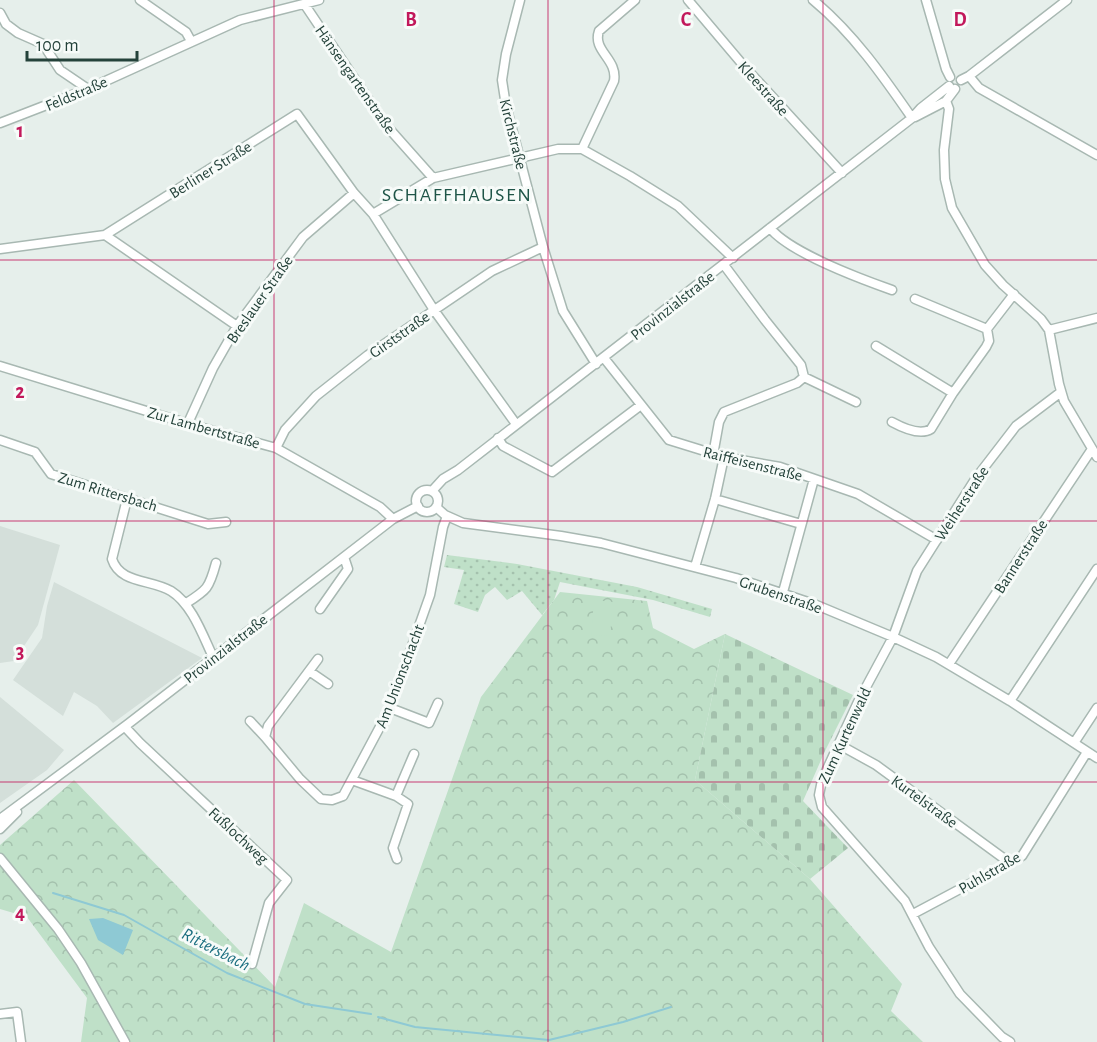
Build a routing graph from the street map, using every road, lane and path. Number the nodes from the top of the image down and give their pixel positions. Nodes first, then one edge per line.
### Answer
1 (140, 0) edge
2 (319, 0) edge
3 (520, 0) edge
4 (635, 0) edge
5 (688, 0) edge
6 (813, 0) edge
7 (926, 0) edge
8 (1067, 0) edge
9 (304, 5) junction
10 (0, 13) edge
11 (191, 41) junction
12 (965, 78) junction
13 (952, 84) junction
14 (88, 89) junction
15 (946, 100) junction
16 (912, 118) junction
17 (0, 123) edge
18 (582, 149) junction
19 (1097, 155) edge
20 (520, 157) junction
21 (842, 173) junction
22 (433, 178) junction
23 (354, 194) junction
24 (372, 214) junction
25 (770, 228) junction
26 (105, 235) junction
27 (543, 247) junction
28 (0, 249) edge
29 (733, 258) junction
30 (724, 265) junction
31 (892, 290) dead end
32 (1014, 294) junction
33 (915, 298) dead end
34 (434, 310) junction
35 (1097, 318) edge
36 (237, 326) junction
37 (987, 329) junction
38 (1049, 330) junction
39 (876, 346) dead end
40 (604, 358) junction
41 (596, 364) junction
42 (0, 366) edge
43 (804, 377) junction
44 (1061, 392) junction
45 (953, 393) junction
46 (856, 402) dead end
47 (641, 405) junction
48 (892, 422) dead end
49 (188, 423) junction
50 (516, 424) junction
51 (498, 438) junction
52 (0, 440) edge
53 (276, 448) junction
54 (1092, 448) junction
55 (713, 454) junction
56 (1097, 457) edge
57 (724, 458) junction
58 (814, 479) junction
59 (432, 491) junction
60 (127, 499) junction
61 (715, 499) junction
62 (418, 506) junction
63 (436, 507) junction
64 (447, 516) junction
65 (393, 519) junction
66 (226, 522) dead end
67 (801, 524) junction
68 (937, 540) junction
69 (344, 557) junction
70 (216, 563) dead end
71 (695, 567) junction
72 (1097, 569) edge
73 (783, 592) junction
74 (185, 604) junction
75 (320, 609) dead end
76 (893, 637) junction
77 (213, 657) junction
78 (318, 659) dead end
79 (949, 664) junction
80 (309, 671) junction
81 (328, 684) dead end
82 (1010, 701) junction
83 (438, 703) dead end
84 (390, 708) junction
85 (1097, 708) edge
86 (250, 721) dead end
87 (125, 727) junction
88 (265, 737) junction
89 (1074, 743) junction
90 (837, 744) junction
91 (1087, 752) junction
92 (414, 753) dead end
93 (1097, 758) edge
94 (352, 780) junction
95 (35, 794) junction
96 (396, 796) junction
97 (0, 819) edge
98 (0, 829) edge
99 (0, 858) edge
100 (398, 859) dead end
101 (1010, 863) junction
102 (0, 868) edge
103 (28, 892) junction
104 (913, 914) junction
105 (252, 964) dead end
106 (0, 1014) edge
107 (21, 1042) edge
108 (126, 1042) edge
109 (1010, 1042) edge

1 - 11 street
2 - 9 street, Feldstraße
3 - 20 street, Kirchstraße
4 - 18 street
5 - 21 street, Kleestraße
6 - 16 street
7 - 13 street
8 - 12 street, Provinzialstraße
9 - 11 street, Feldstraße
9 - 22 street, Hänsengartenstraße
10 - 14 street
11 - 14 street, Feldstraße
12 - 13 street, Provinzialstraße
12 - 19 street
13 - 15 street, Provinzialstraße
13 - 16 street, Provinzialstraße
14 - 17 street, Feldstraße
15 - 16 street, Provinzialstraße
15 - 32 street
16 - 21 street, Provinzialstraße
18 - 20 street
18 - 29 street
20 - 22 street
20 - 27 street, Kirchstraße
21 - 25 street, Provinzialstraße
22 - 24 street
23 - 24 street, Berliner Straße
23 - 26 street, Berliner Straße
23 - 36 street, Breslauer Straße
24 - 34 street, Berliner Straße
25 - 29 street, Provinzialstraße
25 - 31 street
26 - 28 street, Berliner Straße
26 - 36 street
27 - 34 street, Girststraße
27 - 41 street, Kirchstraße
29 - 30 street, Provinzialstraße
30 - 40 street, Provinzialstraße
30 - 43 street
32 - 37 street
32 - 38 street
33 - 37 street
34 - 50 street, Berliner Straße
34 - 53 street, Girststraße
35 - 38 street
36 - 49 street, Breslauer Straße
37 - 45 street
38 - 44 street
39 - 45 street
40 - 41 street, Provinzialstraße
40 - 47 street
41 - 50 street, Provinzialstraße
42 - 49 street, Zur Lambertstraße
43 - 46 street
43 - 55 street
44 - 54 street
44 - 68 street, Weiherstraße
45 - 48 street
47 - 51 street
47 - 55 street, Raiffeisenstraße
49 - 53 street, Zur Lambertstraße
50 - 51 street, Provinzialstraße
51 - 59 street, Provinzialstraße
52 - 60 street, Zum Rittersbach
53 - 65 street, Zur Lambertstraße
54 - 56 street
54 - 79 street, Bannerstraße
55 - 57 street, Raiffeisenstraße
57 - 58 street, Raiffeisenstraße
57 - 61 street
58 - 67 street
58 - 68 street, Raiffeisenstraße
59 - 62 street
59 - 63 street
60 - 66 street, Zum Rittersbach
60 - 74 street
61 - 67 street
61 - 71 street
62 - 63 street
62 - 65 street, Provinzialstraße
63 - 64 street, Grubenstraße
64 - 71 street, Grubenstraße
64 - 84 street, Am Unionschacht
65 - 69 street, Provinzialstraße
67 - 73 street
68 - 76 street, Weiherstraße
69 - 75 street
69 - 77 street, Provinzialstraße
70 - 74 street
71 - 73 street, Grubenstraße
72 - 82 street
73 - 76 street, Grubenstraße
74 - 77 street
76 - 79 street, Grubenstraße
76 - 90 street, Zum Kurtenwald
77 - 87 street, Provinzialstraße
78 - 80 street
79 - 82 street, Grubenstraße
80 - 81 street
80 - 88 street
82 - 89 street, Grubenstraße
83 - 84 street
84 - 94 street, Am Unionschacht
85 - 89 street
86 - 88 street, Am Unionschacht
87 - 95 street, Provinzialstraße
87 - 105 street, Fußlochweg
88 - 94 street, Am Unionschacht
89 - 91 street, Grubenstraße
90 - 101 street, Kurtelstraße
90 - 104 street, Zum Kurtenwald
91 - 93 street, Grubenstraße
91 - 101 street, Puhlstraße
92 - 96 street
94 - 96 street
95 - 97 street, Provinzialstraße
95 - 98 street, Provinzialstraße
96 - 100 street
99 - 103 street
101 - 104 street, Puhlstraße
102 - 103 street
103 - 108 street
104 - 109 street, Zum Kurtenwald
106 - 107 street

